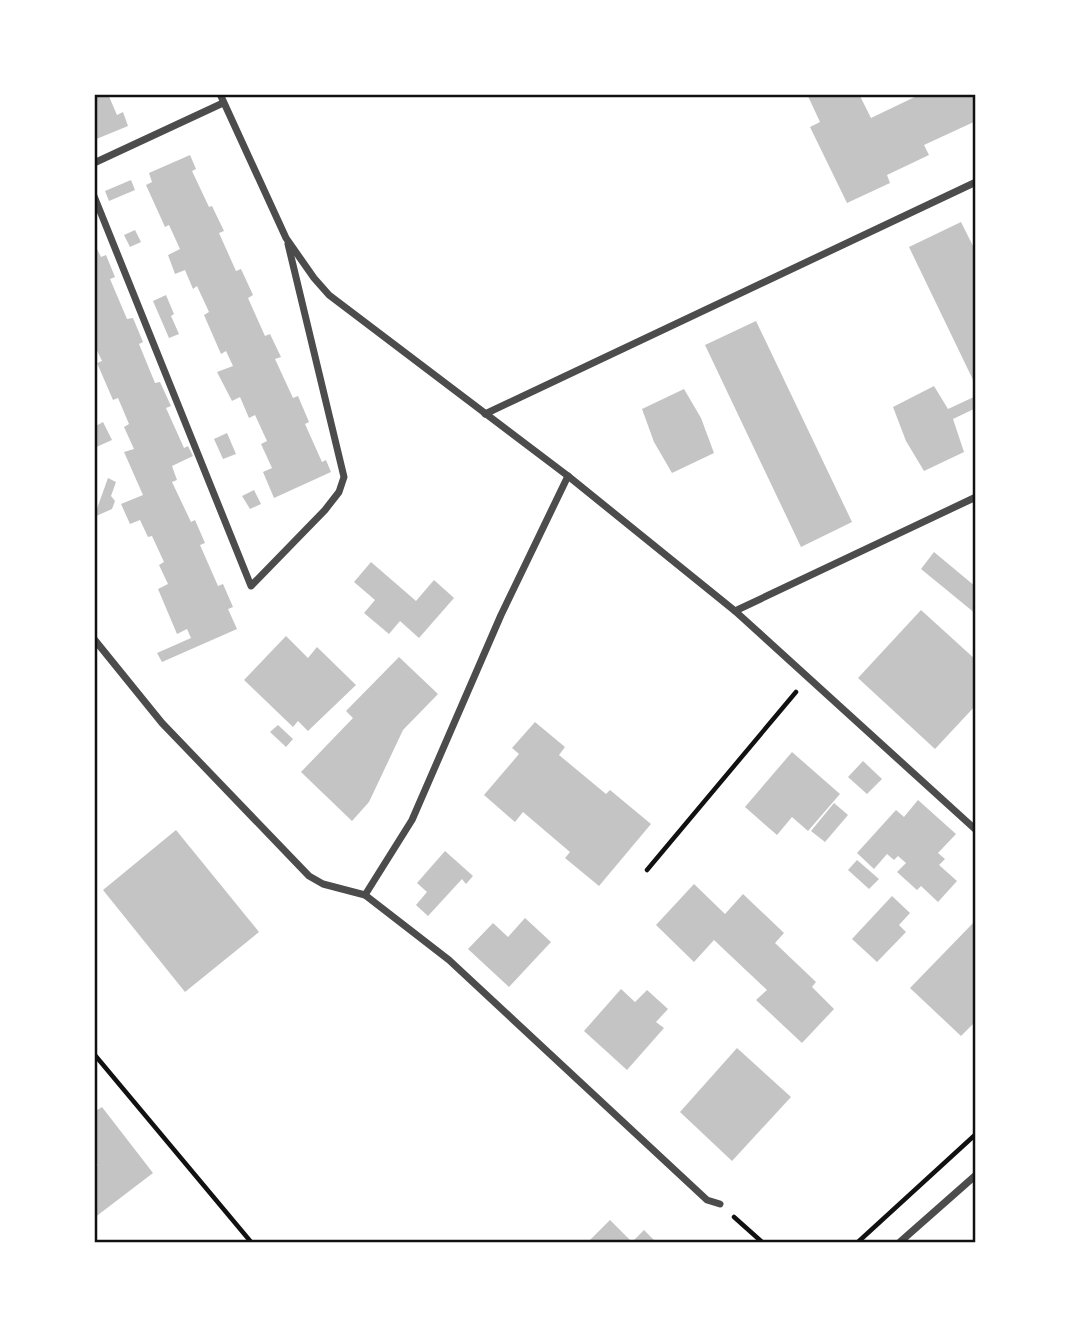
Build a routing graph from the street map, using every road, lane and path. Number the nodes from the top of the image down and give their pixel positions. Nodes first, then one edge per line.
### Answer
1 (222, 99) edge
2 (94, 163) edge
3 (975, 182) edge
4 (94, 196) edge
5 (286, 238) junction
6 (485, 414) junction
7 (568, 476) junction
8 (975, 497) edge
9 (735, 611) junction
10 (94, 639) edge
11 (807, 678) junction
12 (975, 830) edge
13 (647, 870) dead end
14 (365, 895) junction
15 (94, 1054) edge
16 (975, 1134) edge
17 (973, 1180) edge
18 (720, 1204) joint
19 (251, 1242) edge
20 (762, 1242) edge
21 (858, 1242) edge
22 (900, 1242) edge

1 - 2 street
1 - 5 street
3 - 6 street
4 - 5 street
5 - 6 street
6 - 7 street
7 - 9 street
7 - 14 street
8 - 9 street
9 - 11 street
10 - 14 street
11 - 12 street
11 - 13 path
14 - 18 street
15 - 19 path
16 - 21 path
17 - 22 street
18 - 20 path

